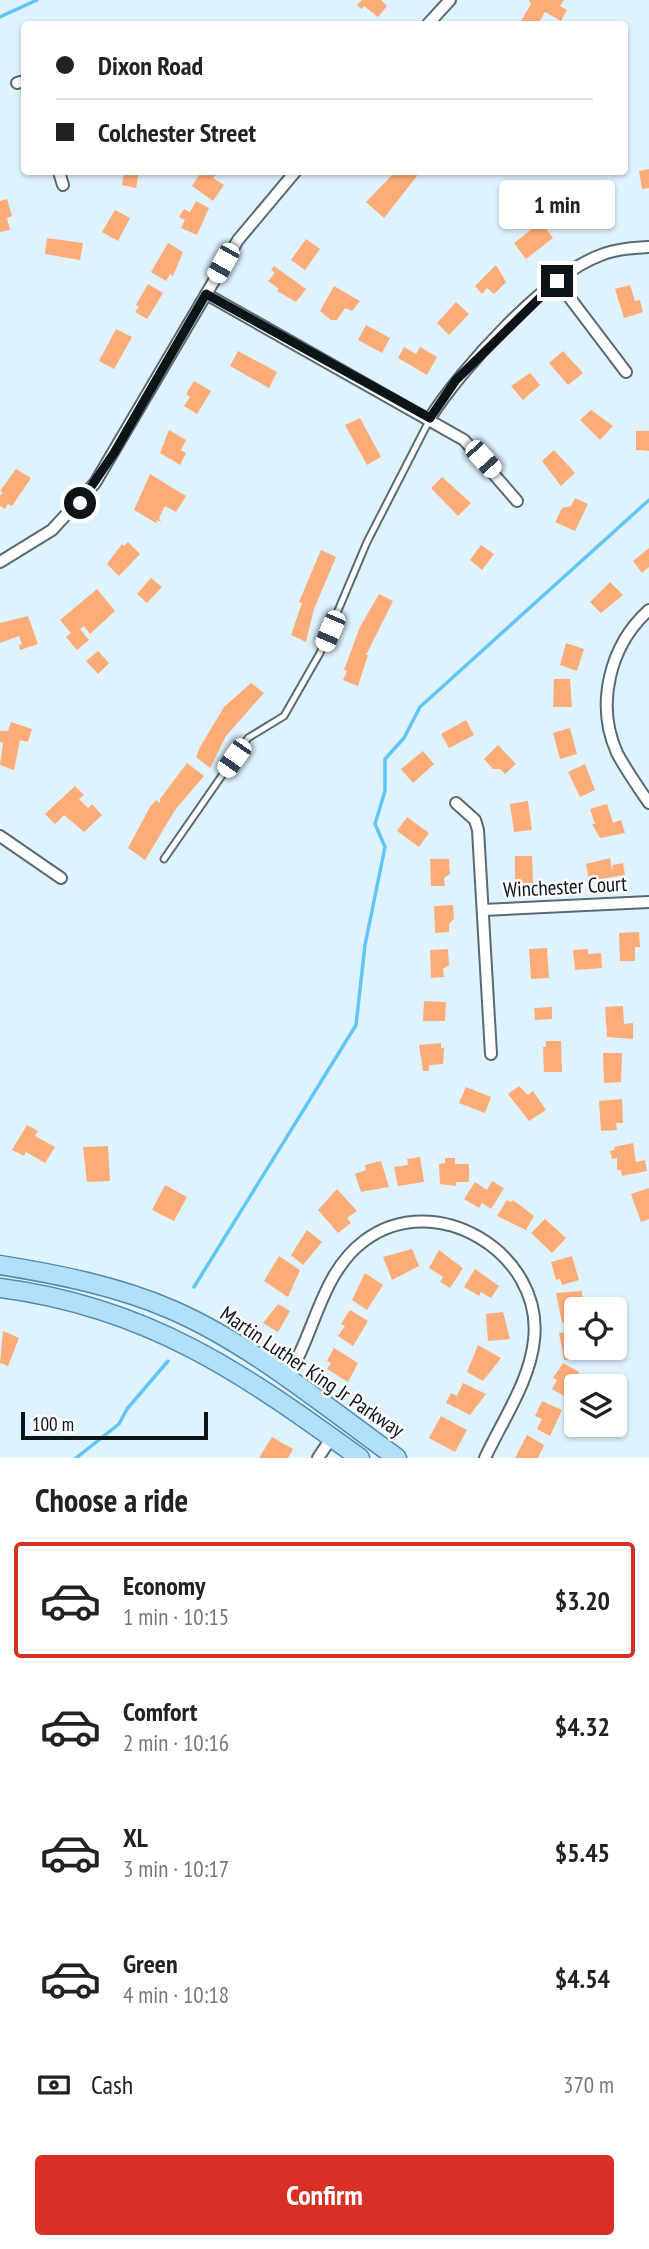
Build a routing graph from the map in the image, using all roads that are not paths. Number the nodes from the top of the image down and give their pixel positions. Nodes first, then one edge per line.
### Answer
1 (450, 0) edge
2 (431, 21) edge
3 (60, 175) edge
4 (292, 175) edge
5 (63, 185) dead end
6 (649, 247) edge
7 (557, 281) junction
8 (206, 294) junction
9 (626, 372) dead end
10 (430, 418) junction
11 (517, 501) dead end
12 (0, 562) edge
13 (649, 610) edge
14 (456, 803) dead end
15 (649, 803) edge
16 (0, 836) edge
17 (164, 859) dead end
18 (61, 878) dead end
19 (649, 902) edge
20 (484, 910) junction
21 (491, 1054) dead end
22 (0, 1265) edge
23 (0, 1288) edge
24 (286, 1379) junction
25 (332, 1437) junction
26 (318, 1458) edge
27 (360, 1458) edge
28 (397, 1458) edge
29 (485, 1458) edge

1 - 2 street
3 - 5 street
4 - 8 street
6 - 7 street
7 - 9 street
7 - 10 street
8 - 10 street
8 - 12 street
10 - 11 street
10 - 17 lane
13 - 15 street
14 - 20 street, Winchester Court
16 - 18 street
19 - 20 street, Winchester Court
20 - 21 street, Winchester Court
22 - 24 main road, Martin Luther King Jr Parkway
23 - 25 main road, Martin Luther King Jr Parkway
24 - 28 main road, Martin Luther King Jr Parkway
24 - 29 street
25 - 26 street
25 - 27 main road, Martin Luther King Jr Parkway

